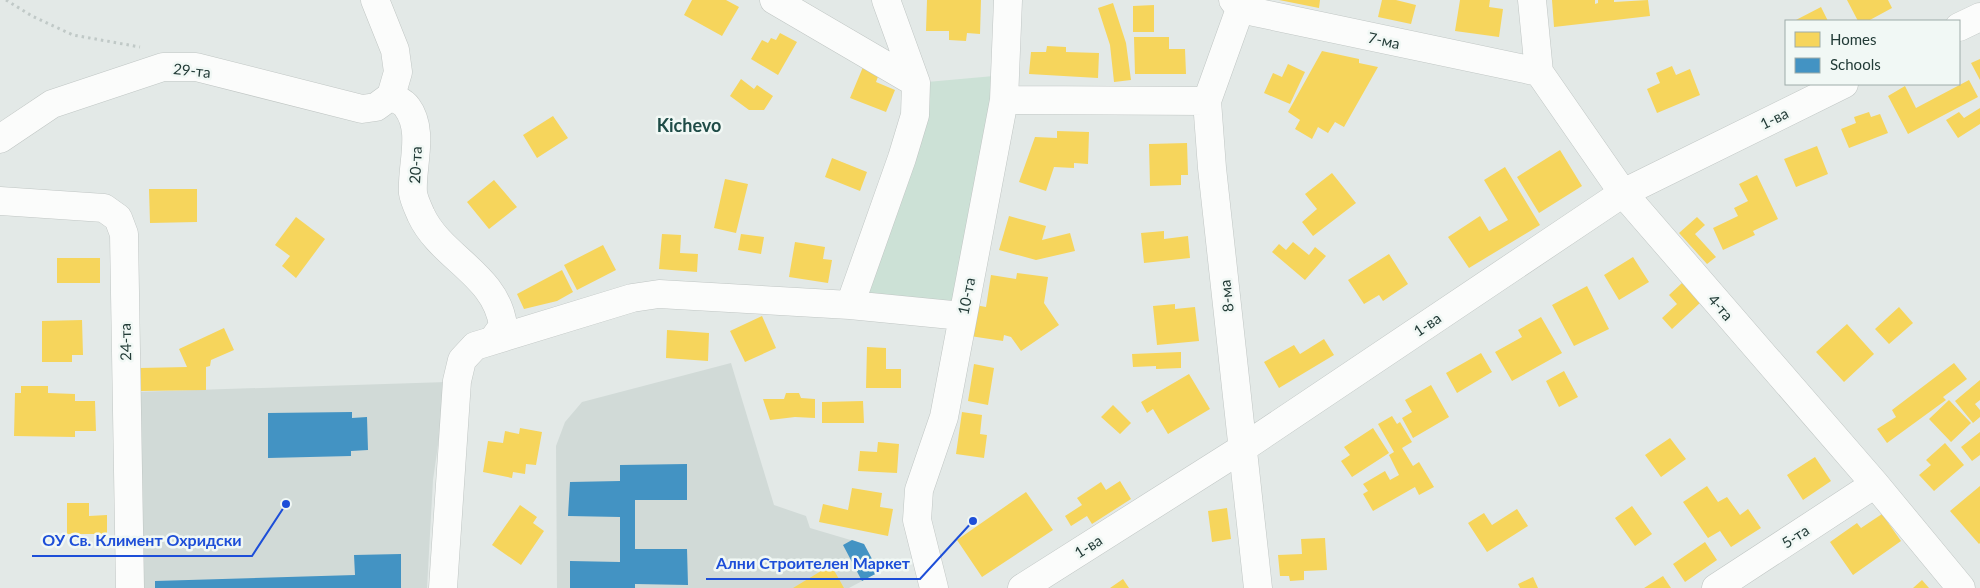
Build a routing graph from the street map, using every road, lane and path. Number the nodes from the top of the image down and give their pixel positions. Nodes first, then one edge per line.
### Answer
1 (6, 0) edge
2 (375, 0) edge
3 (774, 0) edge
4 (886, 0) edge
5 (1008, 0) edge
6 (1532, 0) edge
7 (1236, 5) edge
8 (1980, 17) edge
9 (1960, 27) edge
10 (147, 49) dead end
11 (1539, 72) junction
12 (916, 83) junction
13 (1842, 85) edge
14 (391, 96) junction
15 (1004, 100) junction
16 (1207, 101) junction
17 (0, 139) edge
18 (1623, 193) junction
19 (0, 201) edge
20 (850, 305) junction
21 (962, 316) junction
22 (493, 340) junction
23 (1243, 448) junction
24 (1875, 484) junction
25 (931, 587) edge
26 (130, 588) edge
27 (443, 588) edge
28 (1022, 588) edge
29 (1258, 588) edge
30 (1716, 588) edge
31 (1961, 588) edge

1 - 10 path
2 - 14 street
3 - 12 street
4 - 12 street
5 - 15 street, 10-та
6 - 11 street, 4-та
7 - 11 street, 7-ма
7 - 16 street, 8-ма
8 - 9 street
11 - 18 street, 4-та
12 - 20 street
13 - 18 street, 1-ва
14 - 17 street, 29-та
14 - 22 street, 20-та
15 - 16 street
15 - 21 street, 10-та
16 - 23 street, 8-ма
18 - 23 street, 1-ва
18 - 24 street, 4-та
19 - 26 street, 24-та
20 - 21 street
20 - 22 street
21 - 25 street, 10-та
22 - 27 street
23 - 28 street, 1-ва
23 - 29 street, 8-ма
24 - 30 street, 5-та
24 - 31 street, 4-та

